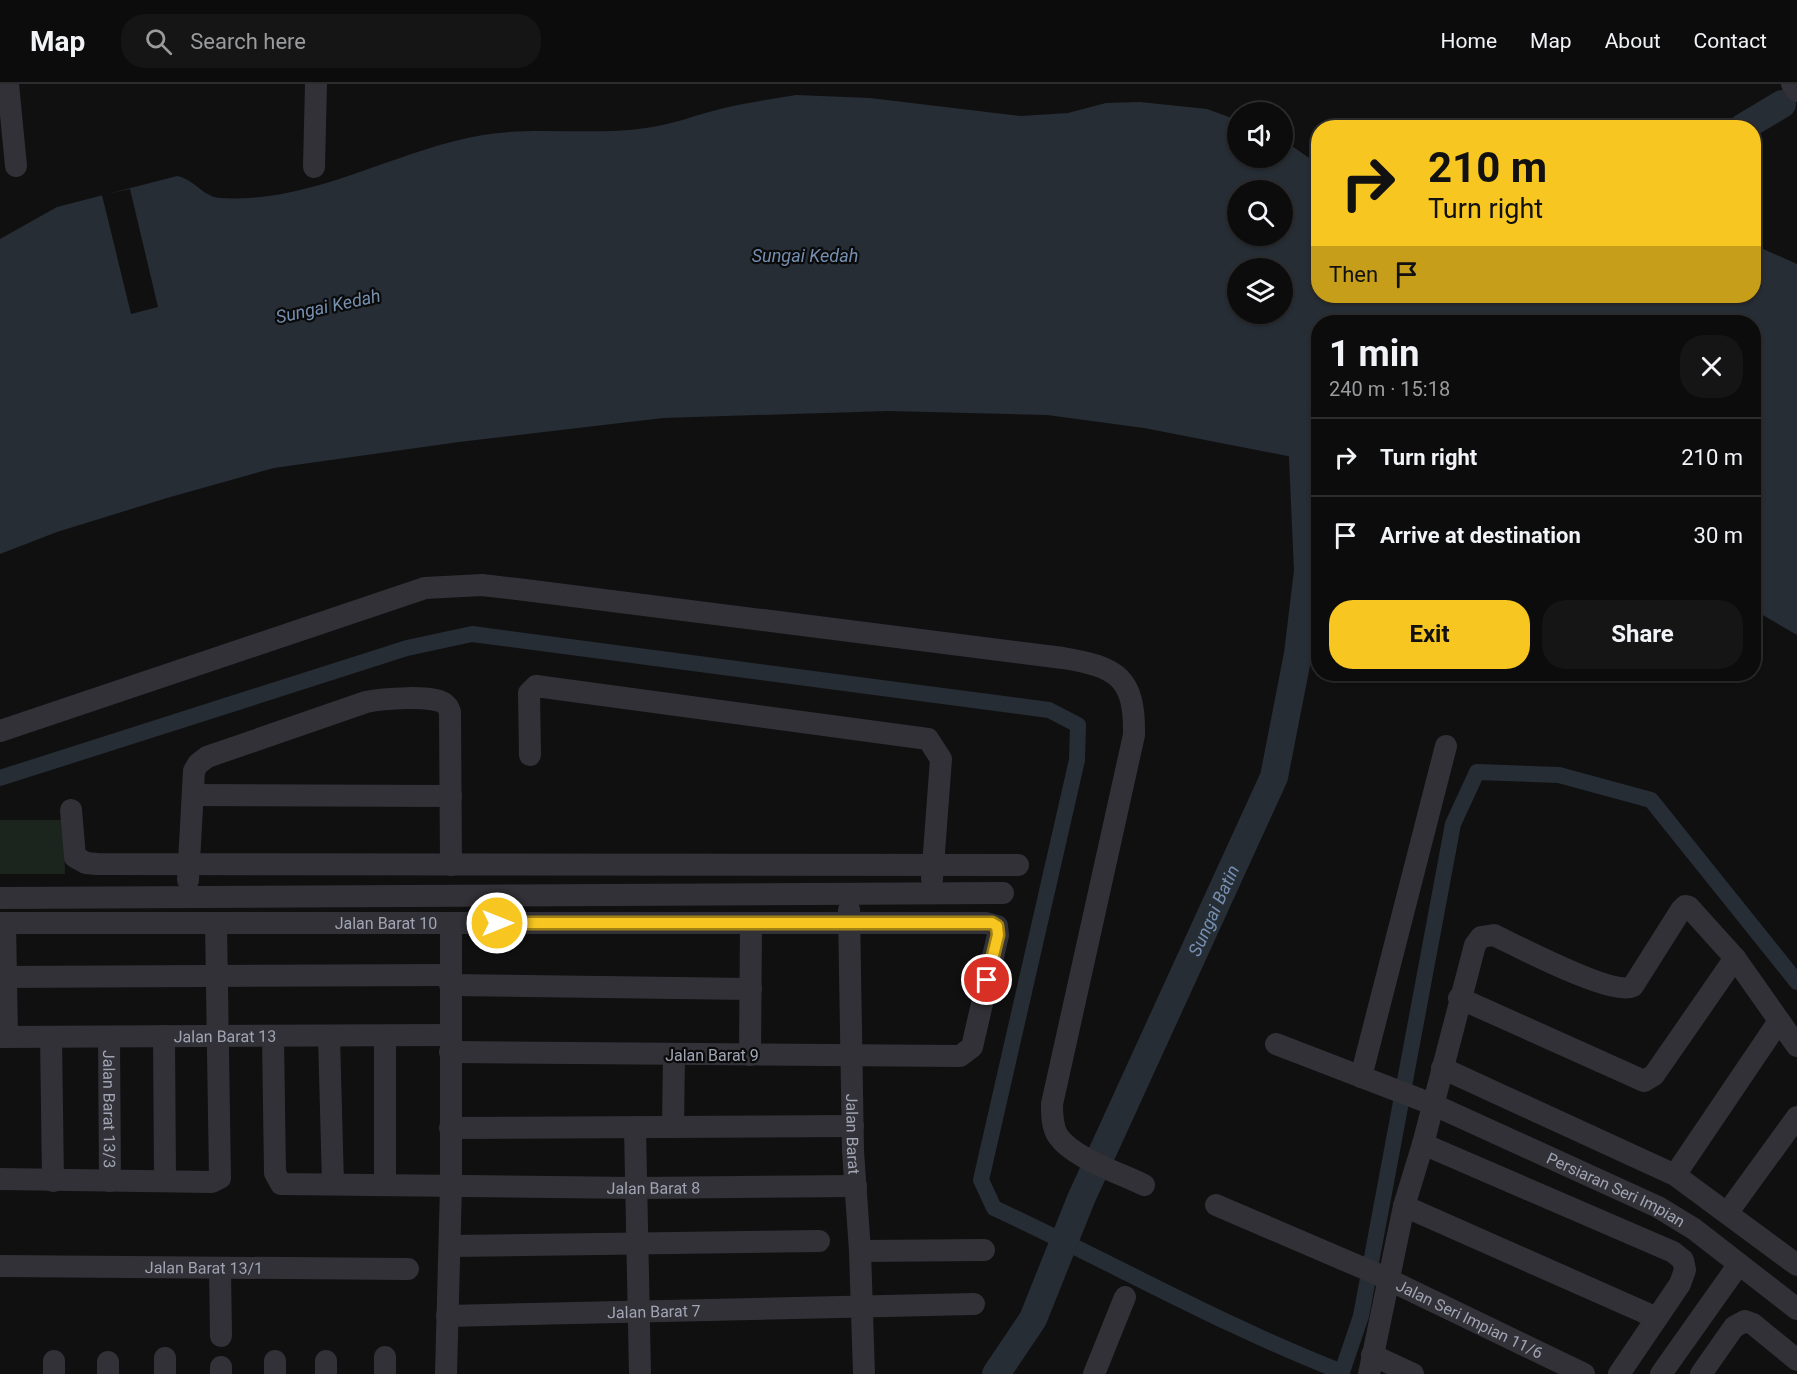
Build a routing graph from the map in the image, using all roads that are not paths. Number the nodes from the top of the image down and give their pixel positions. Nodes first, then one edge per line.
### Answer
1 (8, 84) edge
2 (316, 84) edge
3 (1792, 84) edge
4 (1797, 91) edge
5 (16, 166) dead end
6 (314, 167) dead end
7 (0, 731) edge
8 (1446, 746) dead end
9 (530, 755) dead end
10 (193, 795) junction
11 (451, 796) junction
12 (71, 810) dead end
13 (189, 865) junction
14 (451, 865) junction
15 (932, 865) junction
16 (1018, 865) dead end
17 (849, 893) junction
18 (932, 893) junction
19 (1004, 893) dead end
20 (187, 897) junction
21 (0, 898) edge
22 (850, 922) junction
23 (3, 923) edge
24 (216, 923) junction
25 (451, 923) junction
26 (751, 923) junction
27 (1735, 958) junction
28 (217, 975) junction
29 (3, 977) edge
30 (450, 980) junction
31 (751, 990) junction
32 (1459, 999) junction
33 (1779, 1021) junction
34 (164, 1036) junction
35 (217, 1036) junction
36 (273, 1036) junction
37 (329, 1036) junction
38 (386, 1036) junction
39 (4, 1037) edge
40 (51, 1037) junction
41 (109, 1037) junction
42 (450, 1044) junction
43 (1276, 1044) dead end
44 (1797, 1046) edge
45 (972, 1047) joint
46 (674, 1054) junction
47 (750, 1055) junction
48 (852, 1056) junction
49 (1442, 1068) junction
50 (1361, 1077) junction
51 (1426, 1102) junction
52 (1797, 1117) edge
53 (853, 1126) junction
54 (635, 1127) junction
55 (673, 1127) junction
56 (450, 1128) junction
57 (1423, 1144) junction
58 (1676, 1175) junction
59 (0, 1179) edge
60 (53, 1181) junction
61 (110, 1181) junction
62 (165, 1181) junction
63 (333, 1184) junction
64 (385, 1184) junction
65 (1144, 1185) dead end
66 (451, 1186) junction
67 (856, 1186) junction
68 (636, 1188) junction
69 (1216, 1204) dead end
70 (1404, 1206) junction
71 (1728, 1212) junction
72 (819, 1242) dead end
73 (637, 1244) junction
74 (450, 1246) junction
75 (984, 1250) dead end
76 (860, 1251) junction
77 (1793, 1255) edge
78 (1739, 1264) junction
79 (0, 1266) edge
80 (220, 1268) junction
81 (408, 1269) dead end
82 (1374, 1273) junction
83 (1766, 1285) junction
84 (1125, 1297) dead end
85 (974, 1304) dead end
86 (862, 1306) junction
87 (1797, 1309) edge
88 (639, 1312) junction
89 (447, 1316) junction
90 (1657, 1318) junction
91 (221, 1335) dead end
92 (1797, 1360) edge
93 (1370, 1365) edge
94 (446, 1374) edge
95 (640, 1374) edge
96 (864, 1374) edge
97 (1094, 1374) edge
98 (1413, 1374) edge
99 (1584, 1374) edge
100 (1619, 1374) edge
101 (1661, 1374) edge
102 (1701, 1374) edge

1 - 5 street
2 - 6 street
3 - 4 street
7 - 65 street
8 - 50 street
9 - 15 street
10 - 11 street
10 - 11 street
10 - 13 street
11 - 14 street
12 - 13 street
13 - 14 street
13 - 20 street
14 - 15 street
15 - 16 street
15 - 18 street
17 - 18 street
17 - 20 street
17 - 22 street, Jalan Barat
18 - 19 street
20 - 21 street
22 - 26 street, Jalan Barat 10
22 - 45 street, Jalan Barat 10
22 - 48 street, Jalan Barat
23 - 24 street, Jalan Barat 10
23 - 29 street
24 - 25 street, Jalan Barat 10
24 - 28 street
25 - 26 street, Jalan Barat 10
25 - 30 street
26 - 31 street
27 - 32 street
27 - 32 street
27 - 33 street
28 - 29 street
28 - 30 street
28 - 35 street
29 - 39 street
30 - 31 street
30 - 42 street
31 - 47 street
32 - 49 street
33 - 44 street
33 - 58 street
34 - 35 street, Jalan Barat 13
34 - 41 street, Jalan Barat 13
34 - 62 street
35 - 36 street, Jalan Barat 13
35 - 62 street
36 - 37 street, Jalan Barat 13
36 - 63 street, Jalan Barat 8
37 - 38 street, Jalan Barat 13
37 - 63 street
38 - 42 street, Jalan Barat 13
38 - 64 street
39 - 40 street, Jalan Barat 13
40 - 41 street, Jalan Barat 13
40 - 60 street
41 - 61 street, Jalan Barat 13/3
42 - 46 street, Jalan Barat 9
42 - 56 street
43 - 50 street, Persiaran Seri Impian
45 - 48 street, Jalan Barat 9
46 - 47 street, Jalan Barat 9
46 - 55 street
47 - 48 street, Jalan Barat 9
48 - 53 street, Jalan Barat
49 - 51 street
49 - 58 street
50 - 51 street, Persiaran Seri Impian
51 - 57 street
51 - 78 street, Persiaran Seri Impian
52 - 71 street
53 - 55 street
53 - 67 street, Jalan Barat
54 - 55 street
54 - 56 street
54 - 68 street
56 - 66 street
57 - 70 street
57 - 90 street
58 - 71 street
59 - 60 street
60 - 61 street
61 - 62 street
63 - 64 street, Jalan Barat 8
64 - 66 street, Jalan Barat 8
66 - 68 street, Jalan Barat 8
66 - 74 street
67 - 68 street, Jalan Barat 8
67 - 76 street, Jalan Barat
68 - 73 street
69 - 82 street, Jalan Seri Impian 11/6
70 - 82 street
70 - 90 street
71 - 77 street
72 - 73 street
73 - 74 street
73 - 88 street
74 - 89 street
75 - 76 street
76 - 86 street, Jalan Barat
77 - 83 street
78 - 83 street, Persiaran Seri Impian
78 - 101 street
79 - 80 street, Jalan Barat 13/1
80 - 81 street, Jalan Barat 13/1
80 - 91 street
82 - 93 street
82 - 99 street, Jalan Seri Impian 11/6
83 - 87 street, Persiaran Seri Impian
84 - 97 street
85 - 86 street, Jalan Barat 7
86 - 88 street, Jalan Barat 7
86 - 96 street, Jalan Barat
88 - 89 street, Jalan Barat 7
88 - 95 street
89 - 94 street
90 - 100 street
92 - 102 street
93 - 98 street

